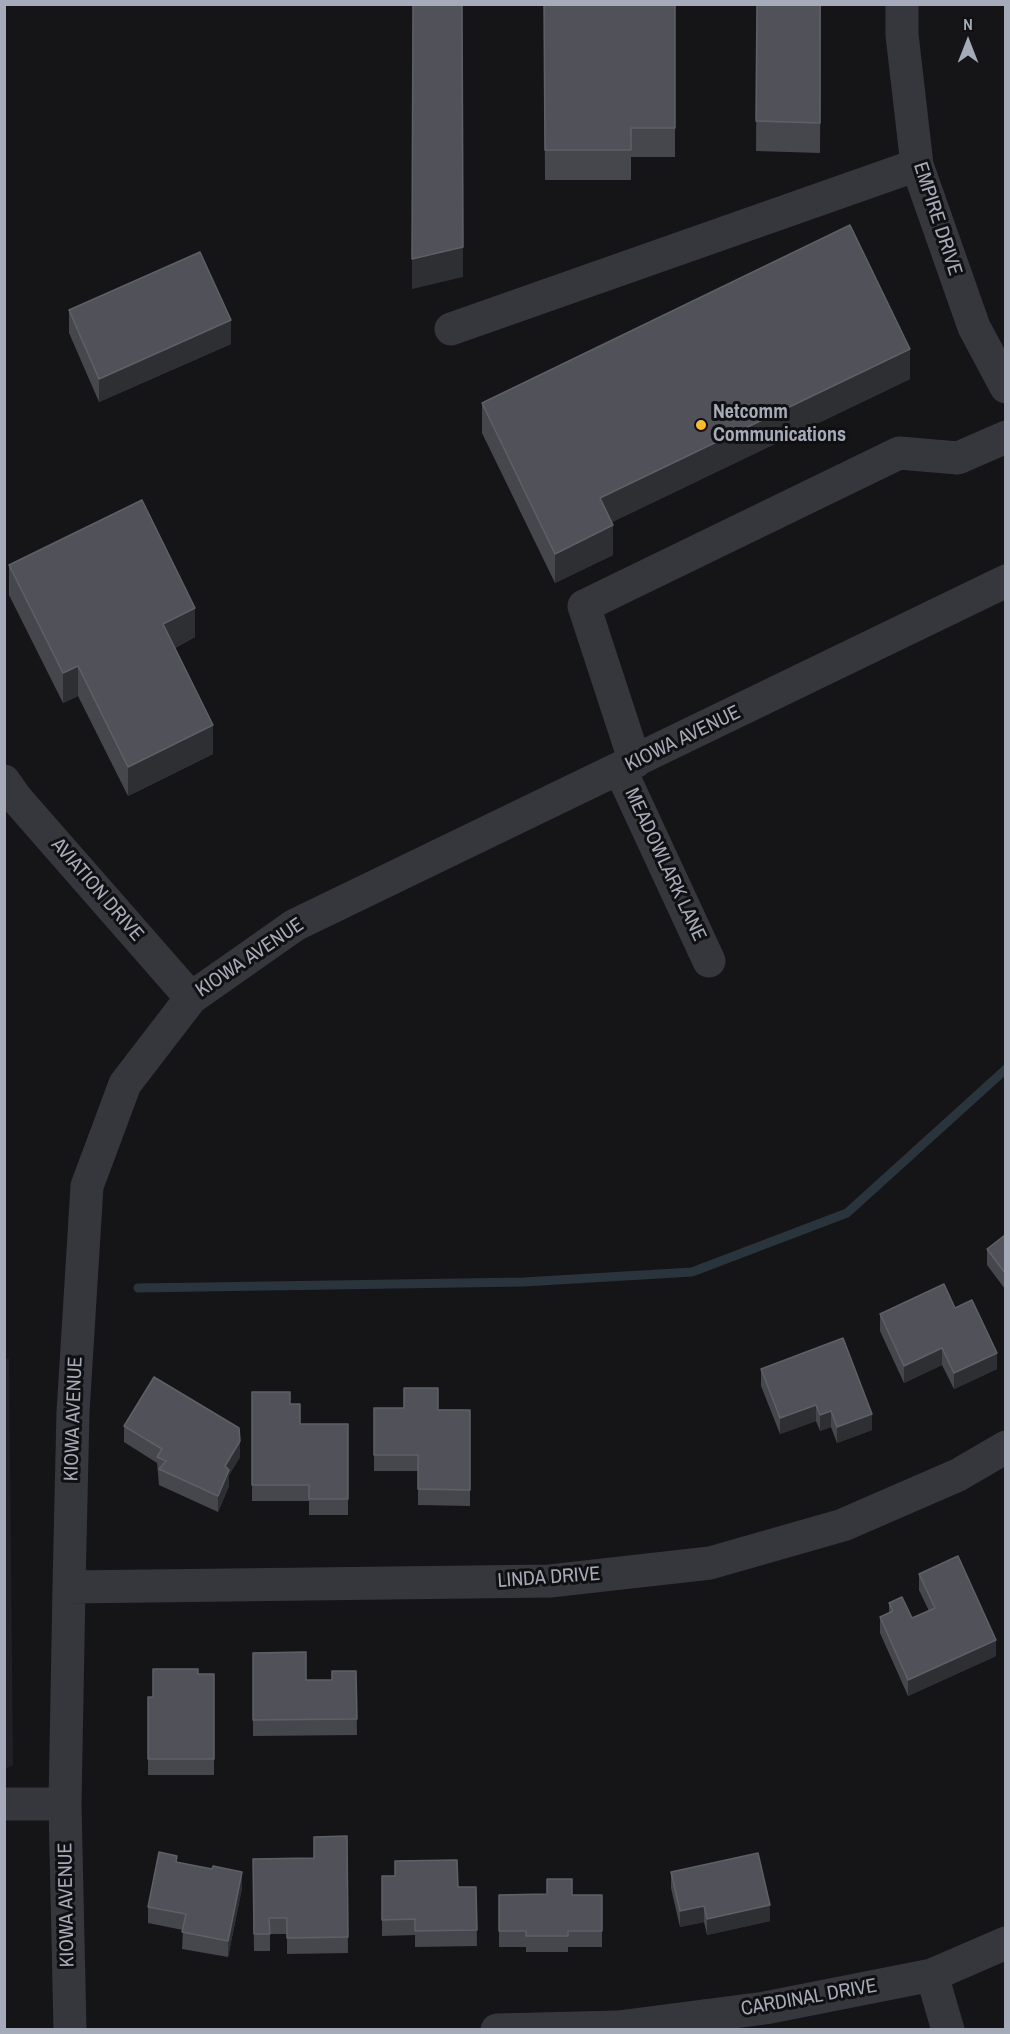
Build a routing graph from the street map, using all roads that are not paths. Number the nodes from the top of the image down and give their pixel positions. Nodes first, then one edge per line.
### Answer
1 (902, 4) edge
2 (917, 165) junction
3 (451, 329) dead end
4 (1005, 387) edge
5 (1005, 437) edge
6 (1005, 581) edge
7 (628, 766) junction
8 (4, 781) edge
9 (709, 961) dead end
10 (191, 998) junction
11 (1005, 1447) edge
12 (69, 1587) junction
13 (4, 1804) edge
14 (65, 1804) junction
15 (1005, 1943) edge
16 (932, 1975) junction
17 (70, 2030) edge
18 (497, 2030) edge
19 (948, 2030) edge

1 - 2 street, EMPIRE DRIVE
2 - 3 street
2 - 4 street, EMPIRE DRIVE
5 - 7 street, MEADOWLARK LANE
6 - 7 street, KIOWA AVENUE
7 - 9 street, MEADOWLARK LANE
7 - 10 street, KIOWA AVENUE
8 - 10 street, AVIATION DRIVE
10 - 12 street, KIOWA AVENUE
11 - 12 street, LINDA DRIVE
12 - 14 street, KIOWA AVENUE
13 - 14 street
14 - 17 street, KIOWA AVENUE
15 - 16 street, CARDINAL DRIVE
16 - 18 street, CARDINAL DRIVE
16 - 19 street

